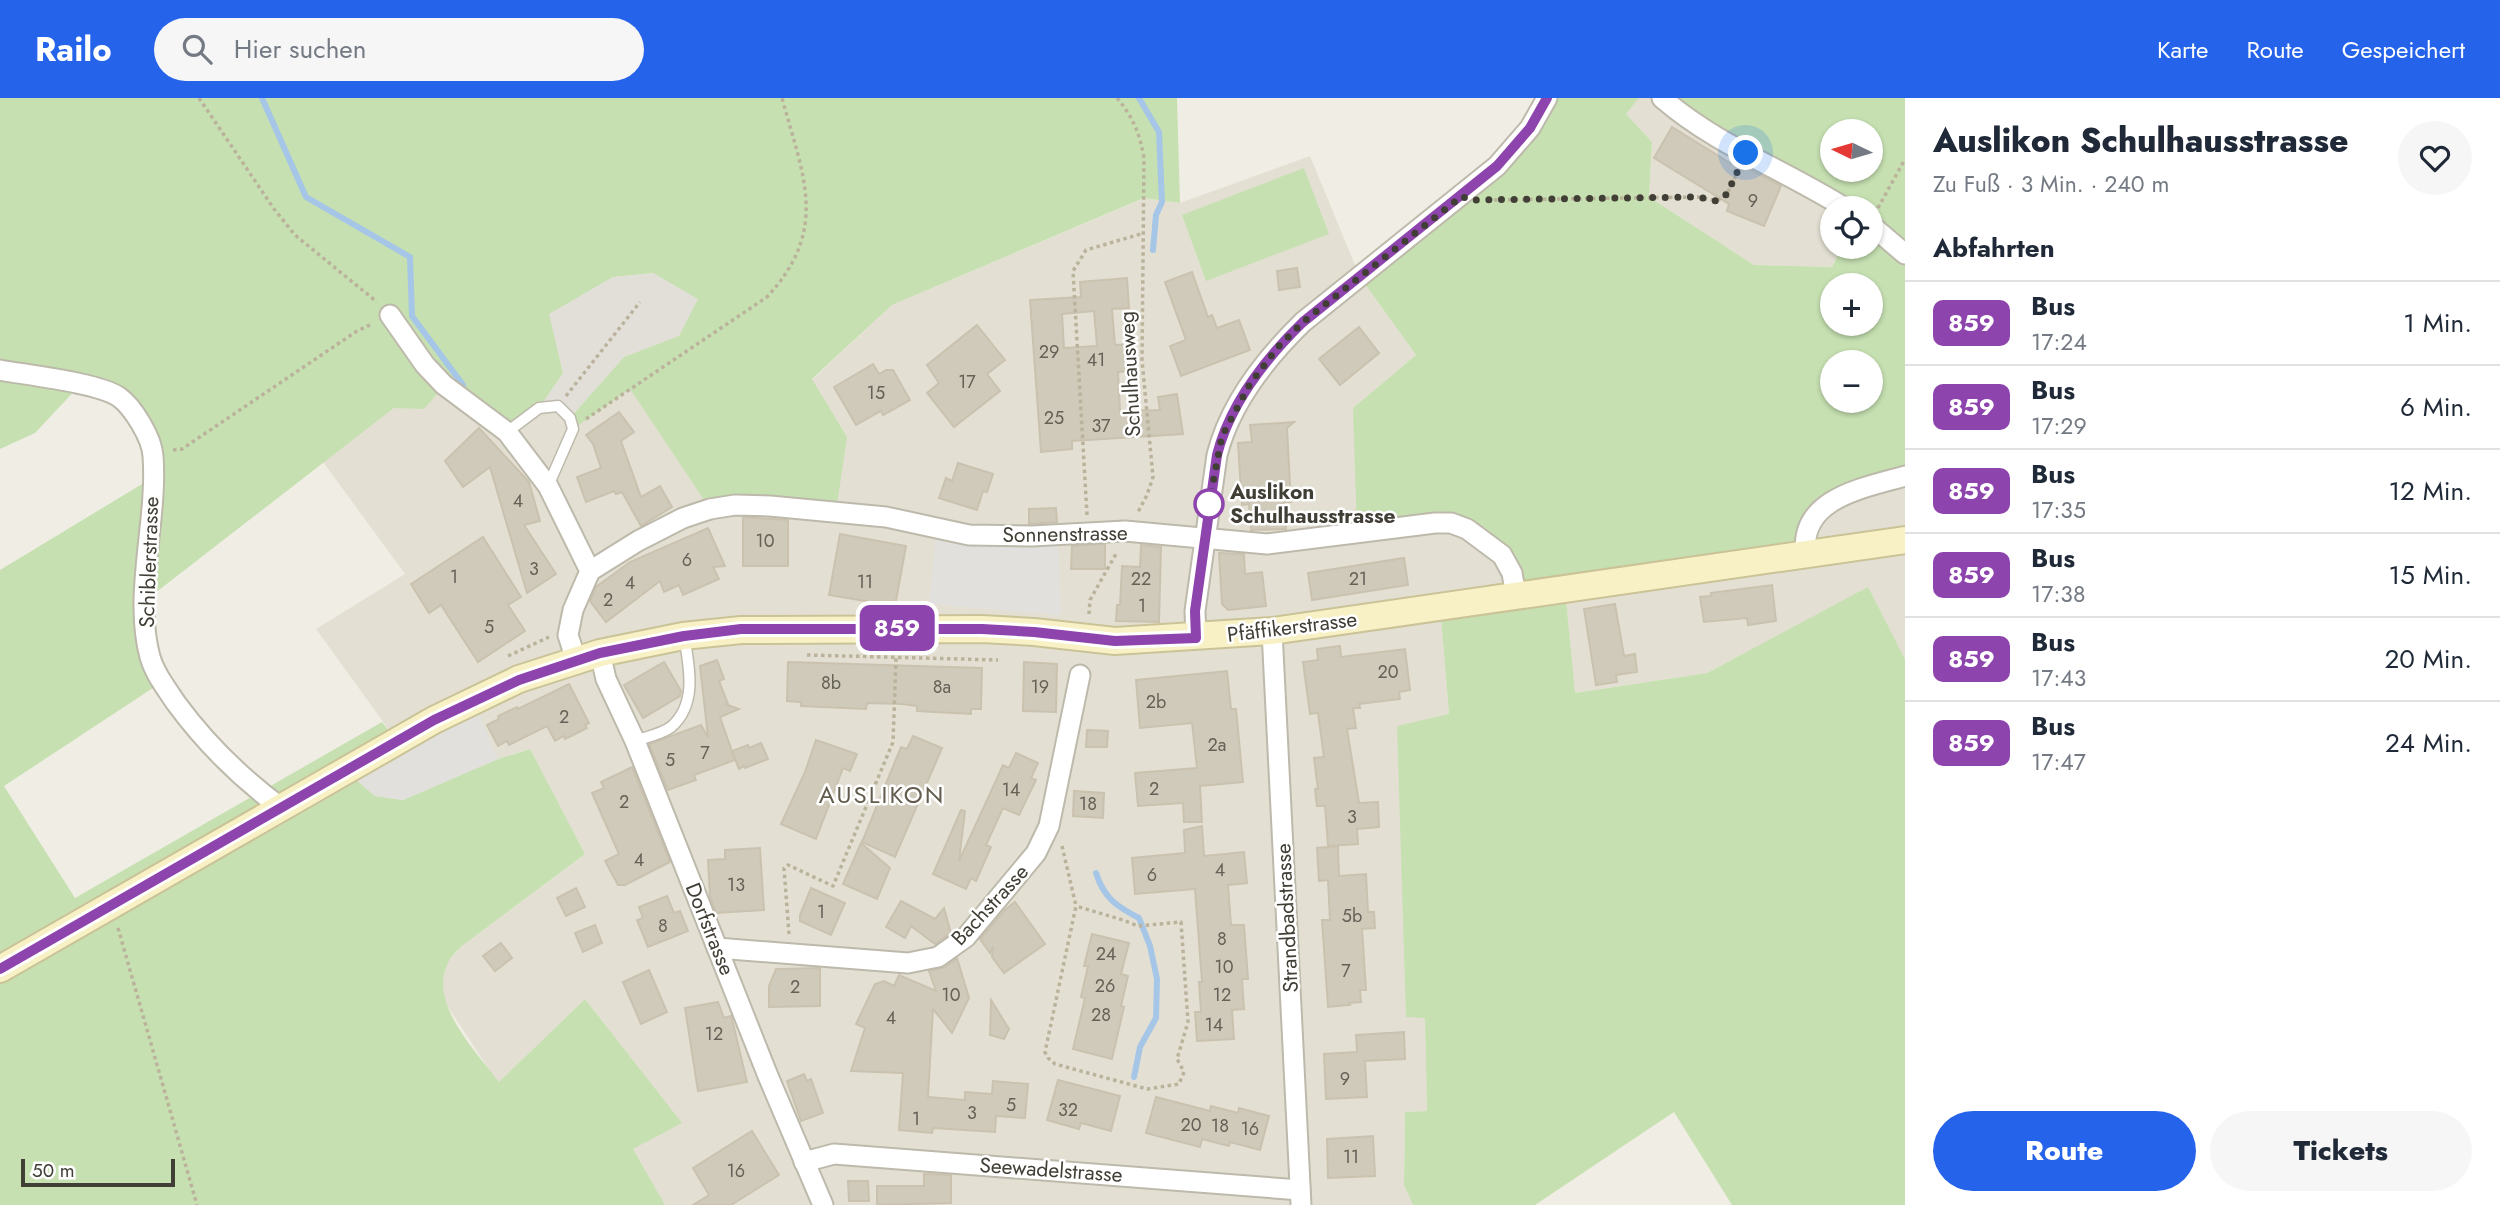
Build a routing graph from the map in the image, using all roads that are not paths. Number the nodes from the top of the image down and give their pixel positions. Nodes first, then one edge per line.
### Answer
1 (1547, 98) edge
2 (1662, 98) edge
3 (1825, 196) edge
4 (1883, 228) edge
5 (1905, 254) edge
6 (390, 315) road end
7 (0, 370) edge
8 (507, 432) junction
9 (1905, 476) edge
10 (548, 486) junction
11 (1205, 538) junction
12 (1905, 540) edge
13 (1806, 555) junction
14 (590, 571) junction
15 (1516, 596) junction
16 (1272, 631) junction
17 (684, 636) junction
18 (1196, 638) junction
19 (588, 657) junction
20 (1080, 675) dead end
21 (635, 741) junction
22 (280, 807) junction
23 (717, 948) junction
24 (0, 969) edge
25 (804, 1162) junction
26 (1301, 1198) edge
27 (823, 1205) edge

1 - 11 street
2 - 3 street
4 - 5 street
6 - 8 street
7 - 22 street, Schiblerstrasse
8 - 10 street
8 - 10 lane
9 - 13 street
10 - 14 street
11 - 14 street, Sonnenstrasse
11 - 15 street, Sonnenstrasse
11 - 18 street
12 - 13 main road, Pfäffikerstrasse
13 - 15 main road, Pfäffikerstrasse
14 - 19 street, Dorfstrasse
15 - 16 main road, Pfäffikerstrasse
16 - 18 main road, Pfäffikerstrasse
16 - 26 street, Strandbadstrasse
17 - 18 main road, Pfäffikerstrasse
17 - 19 main road, Pfäffikerstrasse
17 - 21 lane
19 - 21 street, Dorfstrasse
19 - 22 main road, Pfäffikerstrasse
20 - 23 street, Bachstrasse
21 - 23 street, Dorfstrasse
22 - 24 main road, Pfäffikerstrasse
23 - 25 street, Dorfstrasse
25 - 26 street, Seewadelstrasse
25 - 27 street, Dorfstrasse

